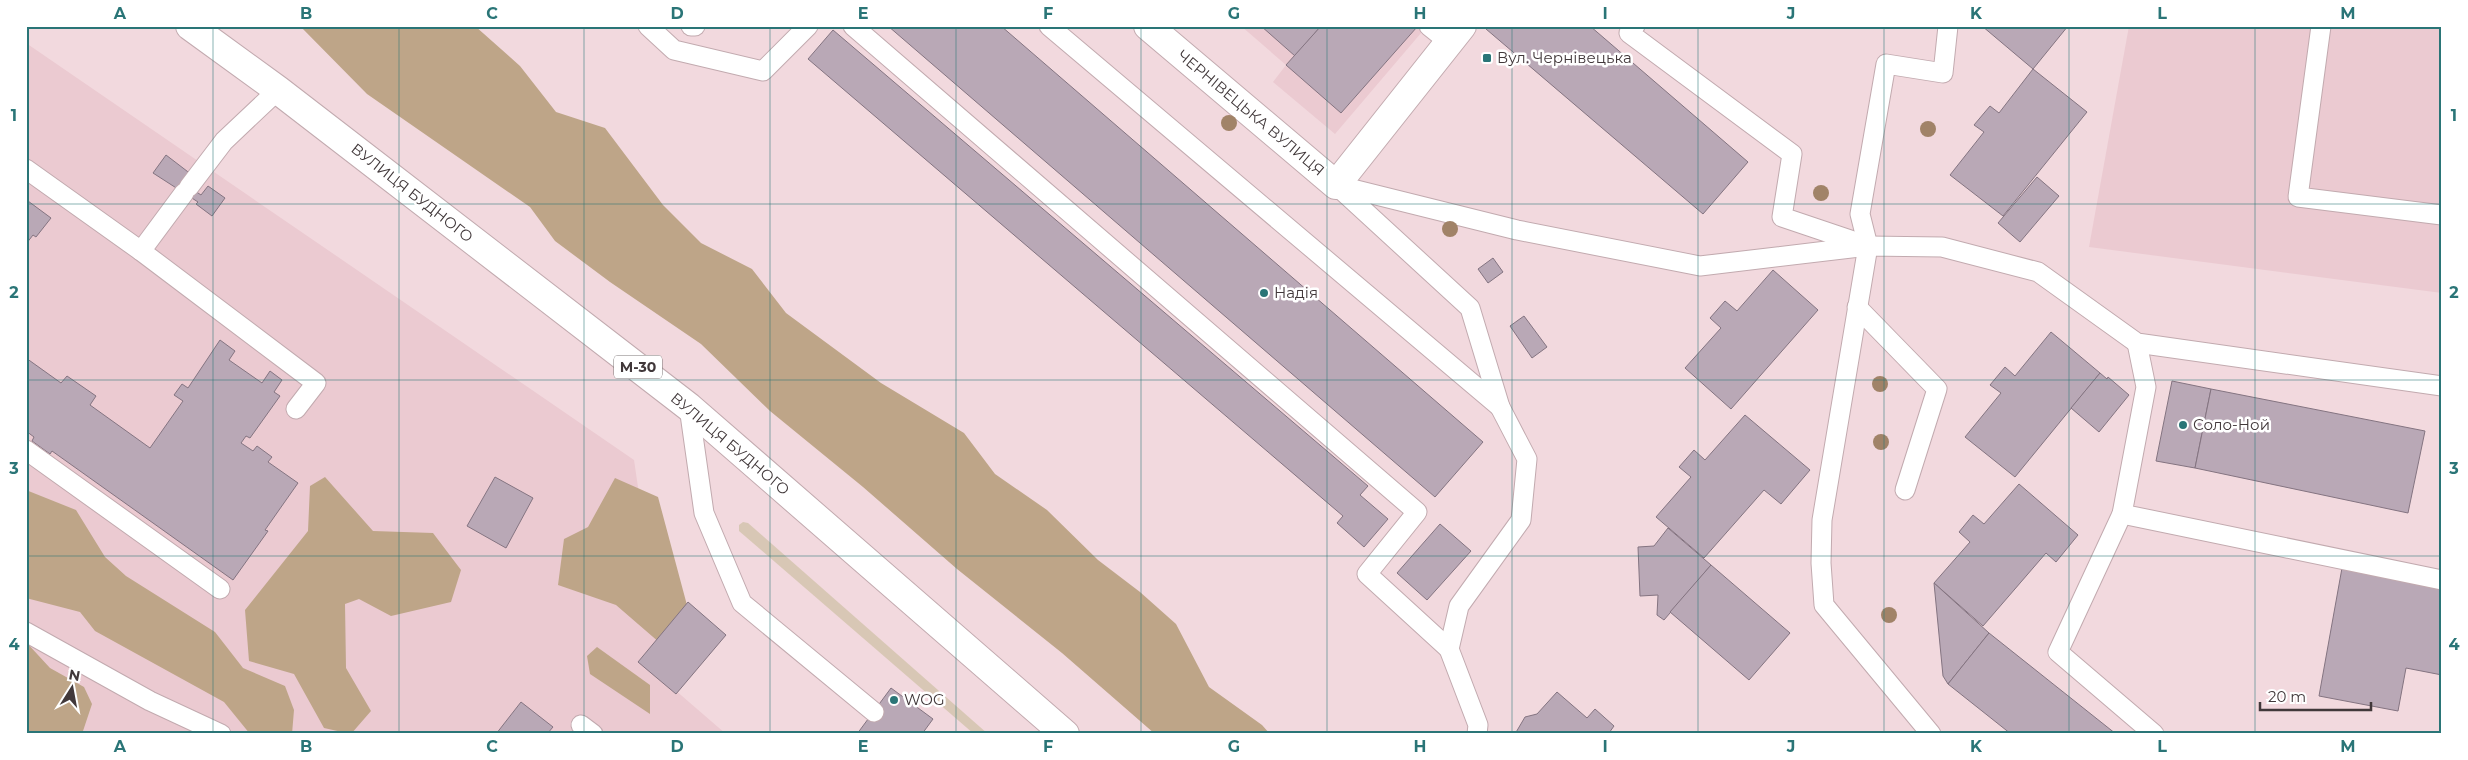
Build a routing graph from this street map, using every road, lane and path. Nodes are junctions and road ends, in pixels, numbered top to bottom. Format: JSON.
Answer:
{"nodes":[{"id":1,"x":190,"y":26,"type":"edge"},
{"id":2,"x":648,"y":26,"type":"edge"},
{"id":3,"x":808,"y":26,"type":"edge"},
{"id":4,"x":853,"y":26,"type":"edge"},
{"id":5,"x":1048,"y":26,"type":"edge"},
{"id":6,"x":1148,"y":26,"type":"edge"},
{"id":7,"x":1635,"y":26,"type":"edge"},
{"id":8,"x":1948,"y":26,"type":"edge"},
{"id":9,"x":2321,"y":26,"type":"edge"},
{"id":10,"x":1447,"y":32,"type":"edge"},
{"id":11,"x":278,"y":90,"type":"junction"},
{"id":12,"x":26,"y":169,"type":"edge"},
{"id":13,"x":1336,"y":185,"type":"junction"},
{"id":14,"x":2442,"y":215,"type":"edge"},
{"id":15,"x":1868,"y":246,"type":"junction"},
{"id":16,"x":141,"y":252,"type":"junction"},
{"id":17,"x":1857,"y":307,"type":"junction"},
{"id":18,"x":2137,"y":343,"type":"junction"},
{"id":19,"x":2442,"y":386,"type":"edge"},
{"id":20,"x":689,"y":407,"type":"junction"},
{"id":21,"x":1500,"y":407,"type":"junction"},
{"id":22,"x":296,"y":409,"type":"dead end"},
{"id":23,"x":26,"y":450,"type":"edge"},
{"id":24,"x":1905,"y":490,"type":"dead end"},
{"id":25,"x":2122,"y":514,"type":"junction"},
{"id":26,"x":2442,"y":580,"type":"edge"},
{"id":27,"x":220,"y":589,"type":"dead end"},
{"id":28,"x":26,"y":632,"type":"edge"},
{"id":29,"x":1449,"y":649,"type":"junction"},
{"id":30,"x":874,"y":712,"type":"dead end"},
{"id":31,"x":221,"y":734,"type":"edge"},
{"id":32,"x":1065,"y":734,"type":"edge"},
{"id":33,"x":1477,"y":734,"type":"edge"},
{"id":34,"x":1931,"y":734,"type":"edge"},
{"id":35,"x":2154,"y":734,"type":"edge"}],
"edges":[{"from":1,"to":11,"type":"main road","name":"ВУЛИЦЯ БУДНОГО","number":"М-30"},
{"from":2,"to":3,"type":"lane"},
{"from":4,"to":29,"type":"lane"},
{"from":5,"to":21,"type":"lane"},
{"from":6,"to":13,"type":"main road","name":"ЧЕРНІВЕЦЬКА ВУЛИЦЯ"},
{"from":7,"to":15,"type":"lane"},
{"from":8,"to":15,"type":"lane"},
{"from":9,"to":14,"type":"lane"},
{"from":10,"to":13,"type":"main road","name":"ЧЕРНІВЕЦЬКА ВУЛИЦЯ"},
{"from":11,"to":16,"type":"lane"},
{"from":11,"to":20,"type":"main road","name":"ВУЛИЦЯ БУДНОГО","number":"М-30"},
{"from":12,"to":16,"type":"lane"},
{"from":13,"to":15,"type":"lane"},
{"from":13,"to":21,"type":"lane"},
{"from":15,"to":17,"type":"lane"},
{"from":15,"to":18,"type":"lane"},
{"from":16,"to":22,"type":"lane"},
{"from":17,"to":24,"type":"lane"},
{"from":17,"to":34,"type":"lane"},
{"from":18,"to":19,"type":"lane"},
{"from":18,"to":25,"type":"lane"},
{"from":20,"to":30,"type":"lane"},
{"from":20,"to":32,"type":"main road","name":"ВУЛИЦЯ БУДНОГО","number":"М-30"},
{"from":21,"to":29,"type":"lane"},
{"from":23,"to":27,"type":"lane"},
{"from":25,"to":26,"type":"lane"},
{"from":25,"to":35,"type":"lane"},
{"from":28,"to":31,"type":"lane"},
{"from":29,"to":33,"type":"lane"}]}
